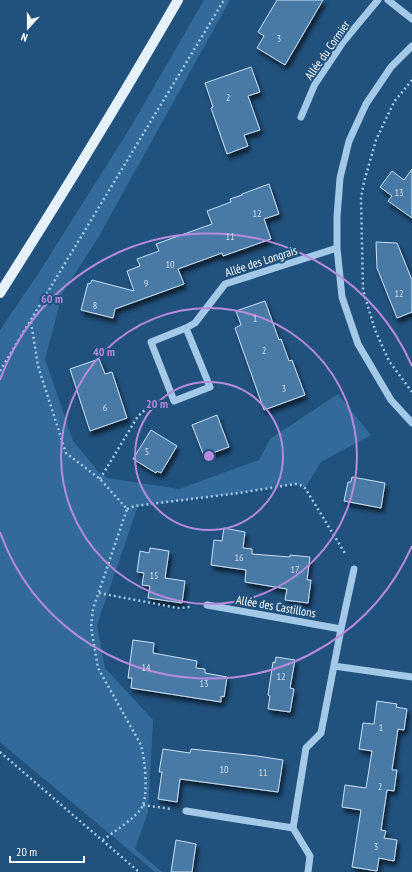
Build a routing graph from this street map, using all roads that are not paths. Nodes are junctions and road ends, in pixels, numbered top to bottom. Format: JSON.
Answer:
{"nodes":[{"id":1,"x":178,"y":0,"type":"edge"},
{"id":2,"x":378,"y":0,"type":"edge"},
{"id":3,"x":388,"y":0,"type":"edge"},
{"id":4,"x":412,"y":19,"type":"edge"},
{"id":5,"x":412,"y":46,"type":"edge"},
{"id":6,"x":301,"y":117,"type":"dead end"},
{"id":7,"x":337,"y":248,"type":"junction"},
{"id":8,"x":0,"y":293,"type":"edge"},
{"id":9,"x":186,"y":328,"type":"junction"},
{"id":10,"x":412,"y":422,"type":"edge"},
{"id":11,"x":354,"y":568,"type":"dead end"},
{"id":12,"x":207,"y":605,"type":"dead end"},
{"id":13,"x":341,"y":629,"type":"junction"},
{"id":14,"x":334,"y":666,"type":"junction"},
{"id":15,"x":412,"y":677,"type":"edge"},
{"id":16,"x":186,"y":811,"type":"road end"},
{"id":17,"x":293,"y":828,"type":"junction"},
{"id":18,"x":308,"y":872,"type":"edge"}],
"edges":[{"from":1,"to":8,"type":"main road"},
{"from":2,"to":6,"type":"street","name":"Allée du Cormier"},
{"from":3,"to":4,"type":"street"},
{"from":5,"to":7,"type":"street"},
{"from":7,"to":9,"type":"street","name":"Allée des Longrais"},
{"from":7,"to":10,"type":"street"},
{"from":9,"to":9,"type":"street","name":"Allée des Longrais"},
{"from":11,"to":13,"type":"street"},
{"from":12,"to":13,"type":"street","name":"Allée des Castillons"},
{"from":13,"to":14,"type":"street"},
{"from":14,"to":15,"type":"street"},
{"from":14,"to":17,"type":"street"},
{"from":16,"to":17,"type":"street"},
{"from":17,"to":18,"type":"street"}]}
